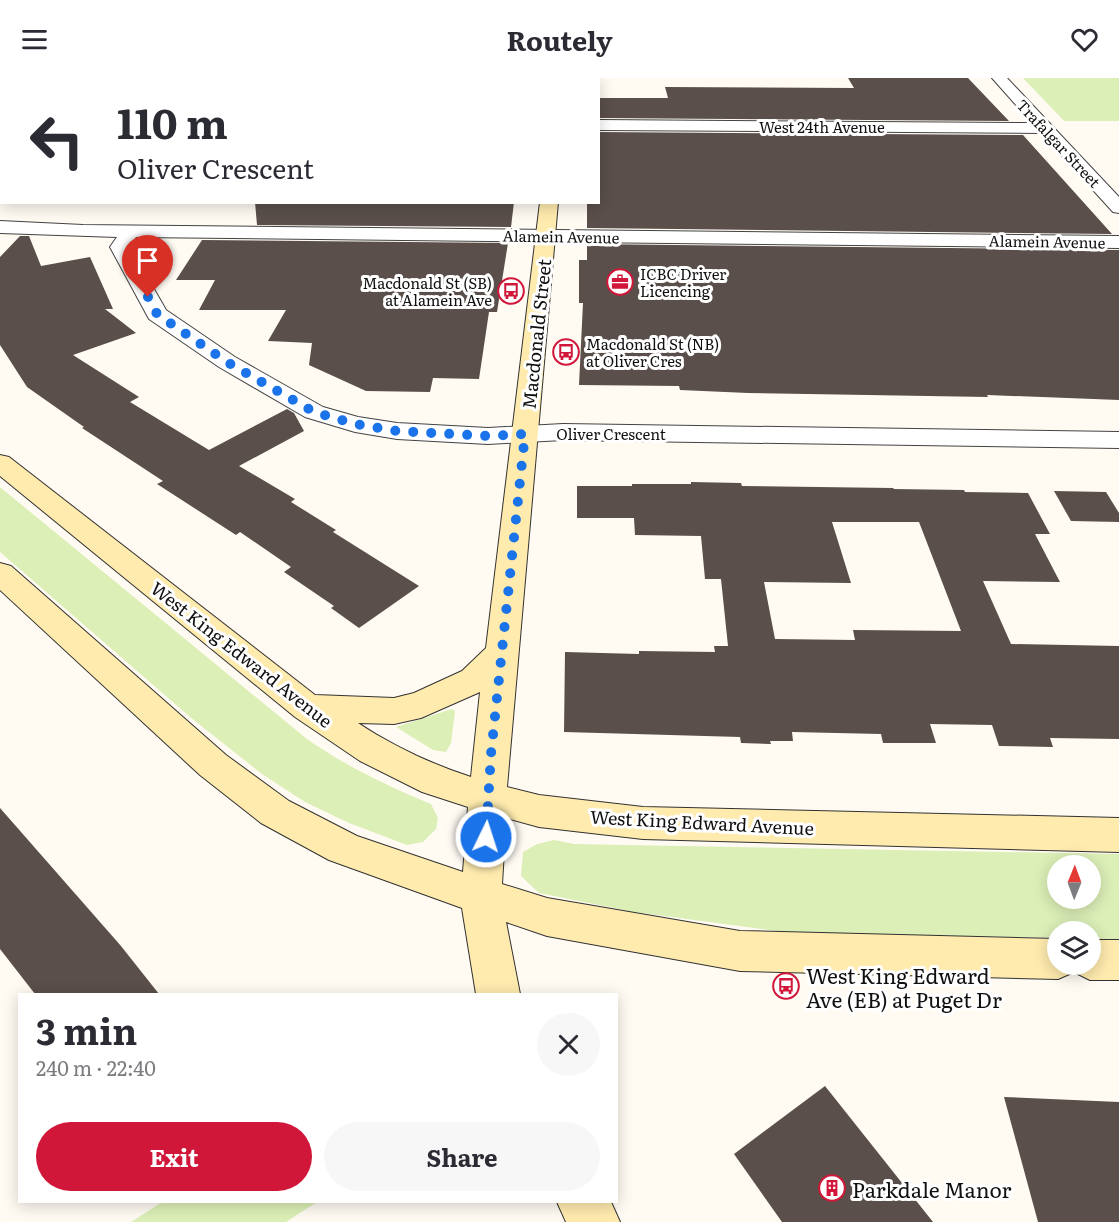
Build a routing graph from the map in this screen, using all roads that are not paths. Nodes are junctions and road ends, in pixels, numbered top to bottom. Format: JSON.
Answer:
{"nodes":[{"id":1,"x":999,"y":78,"type":"edge"},
{"id":2,"x":600,"y":124,"type":"edge"},
{"id":3,"x":1045,"y":128,"type":"junction"},
{"id":4,"x":549,"y":204,"type":"edge"},
{"id":5,"x":1119,"y":208,"type":"edge"},
{"id":6,"x":1,"y":226,"type":"edge"},
{"id":7,"x":130,"y":231,"type":"junction"},
{"id":8,"x":547,"y":236,"type":"junction"},
{"id":9,"x":1119,"y":242,"type":"edge"},
{"id":10,"x":525,"y":434,"type":"junction"},
{"id":11,"x":1119,"y":440,"type":"edge"},
{"id":12,"x":0,"y":463,"type":"edge"},
{"id":13,"x":0,"y":573,"type":"edge"},
{"id":14,"x":501,"y":652,"type":"junction"},
{"id":15,"x":307,"y":708,"type":"junction"},
{"id":16,"x":489,"y":798,"type":"junction"},
{"id":17,"x":1119,"y":835,"type":"edge"},
{"id":18,"x":482,"y":896,"type":"junction"},
{"id":19,"x":1047,"y":959,"type":"edge"},
{"id":20,"x":1101,"y":960,"type":"edge"},
{"id":21,"x":1119,"y":960,"type":"edge"},
{"id":22,"x":498,"y":993,"type":"edge"},
{"id":23,"x":584,"y":1203,"type":"edge"},
{"id":24,"x":594,"y":1222,"type":"edge"}],
"edges":[{"from":1,"to":3,"type":"street","name":"Trafalgar Street"},
{"from":2,"to":3,"type":"street","name":"West 24th Avenue"},
{"from":3,"to":5,"type":"street","name":"Trafalgar Street"},
{"from":4,"to":8,"type":"main road","name":"Macdonald Street"},
{"from":6,"to":7,"type":"street","name":"Alamein Avenue"},
{"from":7,"to":8,"type":"street","name":"Alamein Avenue"},
{"from":7,"to":10,"type":"street","name":"Oliver Crescent"},
{"from":8,"to":9,"type":"street","name":"Alamein Avenue"},
{"from":8,"to":10,"type":"main road","name":"Macdonald Street"},
{"from":10,"to":11,"type":"street","name":"Oliver Crescent"},
{"from":10,"to":14,"type":"main road","name":"Macdonald Street"},
{"from":12,"to":15,"type":"main road","name":"West King Edward Avenue"},
{"from":13,"to":18,"type":"main road"},
{"from":14,"to":15,"type":"main road"},
{"from":14,"to":16,"type":"main road","name":"Macdonald Street"},
{"from":15,"to":16,"type":"main road","name":"West King Edward Avenue"},
{"from":16,"to":17,"type":"main road","name":"West King Edward Avenue"},
{"from":16,"to":18,"type":"main road","name":"Macdonald Street"},
{"from":18,"to":19,"type":"main road"},
{"from":18,"to":22,"type":"main road","name":"Macdonald Street"},
{"from":20,"to":21,"type":"main road"},
{"from":23,"to":24,"type":"main road"}]}
